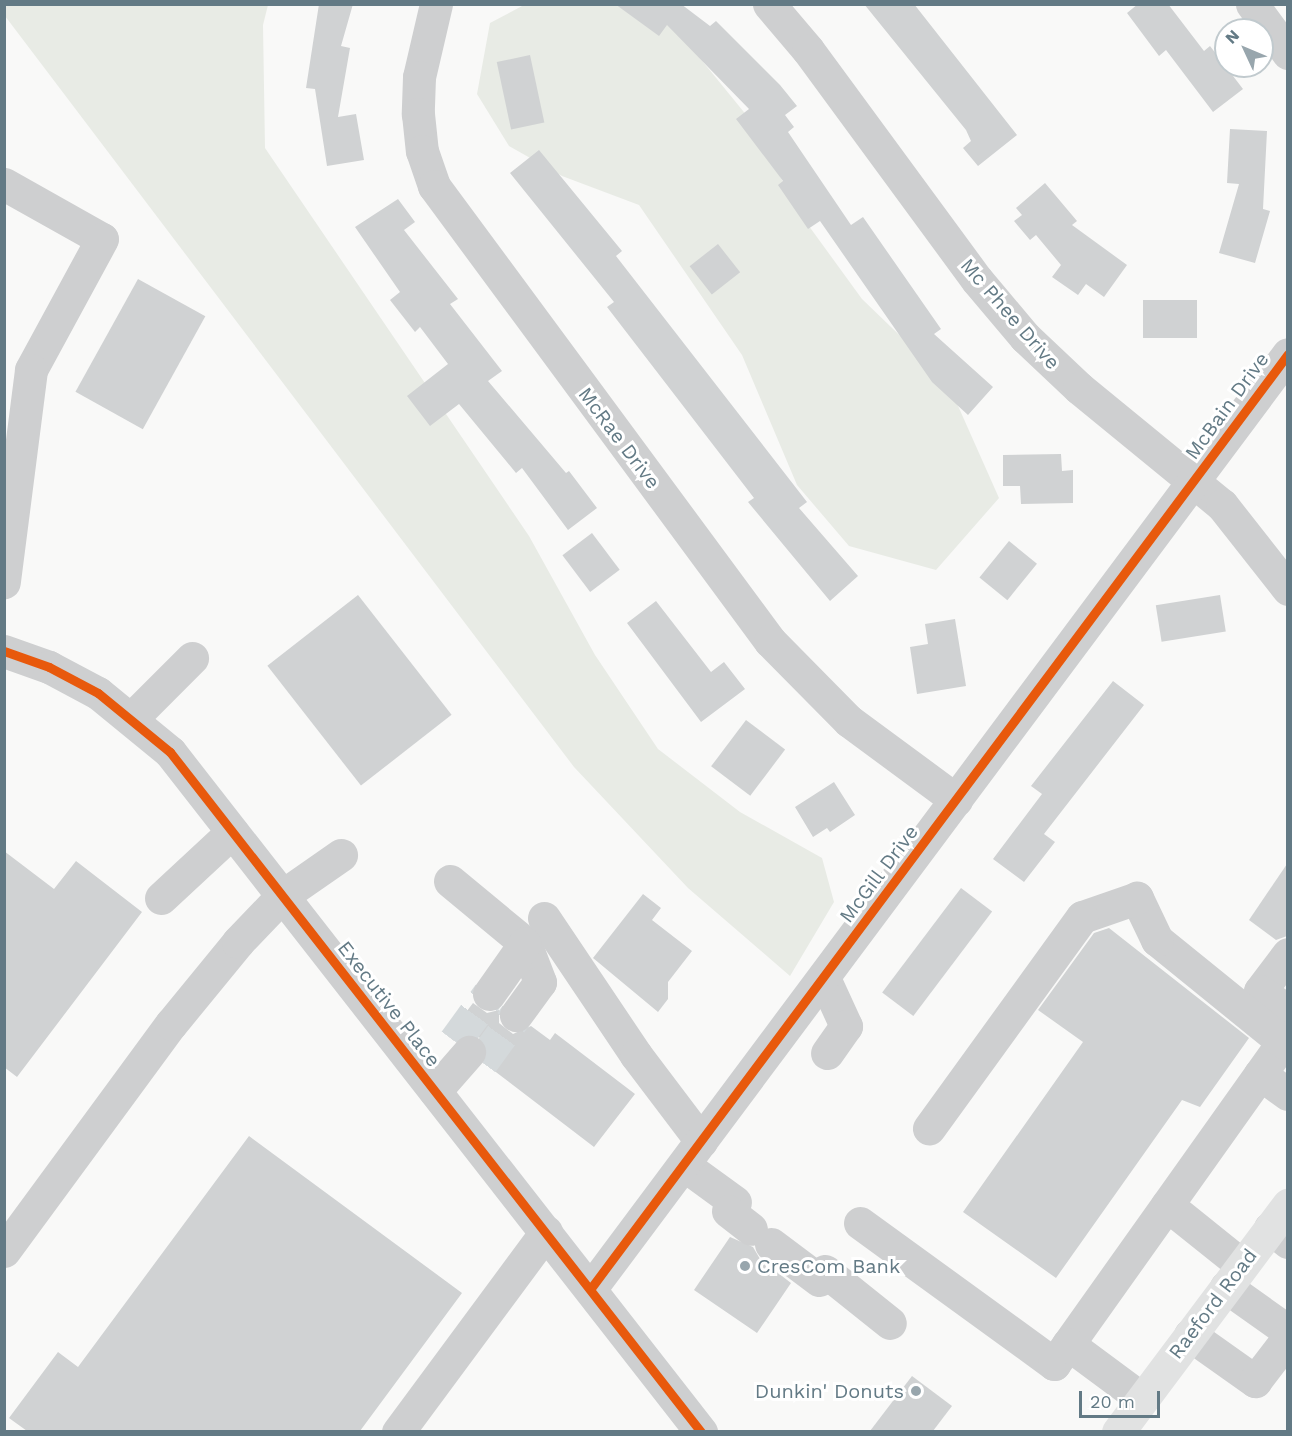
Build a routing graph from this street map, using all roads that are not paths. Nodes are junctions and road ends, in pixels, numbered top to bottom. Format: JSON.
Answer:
{"nodes":[{"id":1,"x":436,"y":4,"type":"edge"},
{"id":2,"x":769,"y":4,"type":"edge"},
{"id":3,"x":1252,"y":4,"type":"edge"},
{"id":4,"x":1287,"y":53,"type":"edge"},
{"id":5,"x":4,"y":184,"type":"edge"},
{"id":6,"x":1287,"y":354,"type":"edge"},
{"id":7,"x":1195,"y":480,"type":"junction"},
{"id":8,"x":1281,"y":568,"type":"edge"},
{"id":9,"x":4,"y":582,"type":"edge"},
{"id":10,"x":4,"y":651,"type":"edge"},
{"id":11,"x":192,"y":658,"type":"dead end"},
{"id":12,"x":132,"y":718,"type":"junction"},
{"id":13,"x":956,"y":800,"type":"junction"},
{"id":14,"x":232,"y":832,"type":"junction"},
{"id":15,"x":341,"y":855,"type":"dead end"},
{"id":16,"x":450,"y":881,"type":"dead end"},
{"id":17,"x":282,"y":896,"type":"junction"},
{"id":18,"x":161,"y":898,"type":"dead end"},
{"id":19,"x":534,"y":940,"type":"junction"},
{"id":20,"x":1287,"y":954,"type":"edge"},
{"id":21,"x":824,"y":978,"type":"junction"},
{"id":22,"x":503,"y":1005,"type":"tunnel mouth"},
{"id":23,"x":1286,"y":1030,"type":"edge"},
{"id":24,"x":827,"y":1053,"type":"dead end"},
{"id":25,"x":467,"y":1054,"type":"tunnel mouth"},
{"id":26,"x":1260,"y":1074,"type":"junction"},
{"id":27,"x":435,"y":1091,"type":"junction"},
{"id":28,"x":1287,"y":1094,"type":"edge"},
{"id":29,"x":929,"y":1128,"type":"dead end"},
{"id":30,"x":692,"y":1153,"type":"junction"},
{"id":31,"x":1167,"y":1205,"type":"junction"},
{"id":32,"x":860,"y":1223,"type":"dead end"},
{"id":33,"x":1281,"y":1225,"type":"edge"},
{"id":34,"x":546,"y":1232,"type":"junction"},
{"id":35,"x":4,"y":1251,"type":"edge"},
{"id":36,"x":1234,"y":1276,"type":"junction"},
{"id":37,"x":591,"y":1288,"type":"junction"},
{"id":38,"x":890,"y":1323,"type":"dead end"},
{"id":39,"x":1287,"y":1331,"type":"edge"},
{"id":40,"x":1190,"y":1335,"type":"junction"},
{"id":41,"x":1287,"y":1338,"type":"edge"},
{"id":42,"x":1068,"y":1344,"type":"junction"},
{"id":43,"x":1142,"y":1399,"type":"junction"},
{"id":44,"x":398,"y":1431,"type":"edge"},
{"id":45,"x":701,"y":1431,"type":"edge"},
{"id":46,"x":1119,"y":1431,"type":"edge"}],
"edges":[{"from":1,"to":13,"type":"street","name":"McRae Drive"},
{"from":2,"to":7,"type":"street","name":"Mc Phee Drive"},
{"from":3,"to":4,"type":"street"},
{"from":5,"to":9,"type":"street"},
{"from":6,"to":7,"type":"street","name":"McBain Drive"},
{"from":7,"to":8,"type":"street","name":"Mc Phee Drive"},
{"from":7,"to":13,"type":"street","name":"McGill Drive"},
{"from":10,"to":12,"type":"street","name":"Executive Place"},
{"from":11,"to":12,"type":"street"},
{"from":12,"to":14,"type":"street","name":"Executive Place"},
{"from":13,"to":21,"type":"street","name":"McGill Drive"},
{"from":14,"to":17,"type":"street","name":"Executive Place"},
{"from":14,"to":18,"type":"street"},
{"from":15,"to":17,"type":"street"},
{"from":16,"to":19,"type":"street"},
{"from":17,"to":27,"type":"street","name":"Executive Place"},
{"from":17,"to":35,"type":"street"},
{"from":19,"to":22,"type":"street"},
{"from":19,"to":30,"type":"street"},
{"from":20,"to":23,"type":"street"},
{"from":21,"to":24,"type":"street"},
{"from":21,"to":30,"type":"street","name":"McGill Drive"},
{"from":23,"to":26,"type":"street"},
{"from":23,"to":29,"type":"street"},
{"from":25,"to":27,"type":"street"},
{"from":26,"to":28,"type":"street"},
{"from":26,"to":31,"type":"street"},
{"from":27,"to":34,"type":"street","name":"Executive Place"},
{"from":30,"to":37,"type":"street","name":"McGill Drive"},
{"from":30,"to":38,"type":"street"},
{"from":31,"to":36,"type":"street"},
{"from":31,"to":42,"type":"street"},
{"from":32,"to":42,"type":"street"},
{"from":33,"to":36,"type":"main road","name":"Raeford Road"},
{"from":34,"to":37,"type":"street","name":"Executive Place"},
{"from":34,"to":44,"type":"street"},
{"from":36,"to":39,"type":"street"},
{"from":36,"to":40,"type":"main road","name":"Raeford Road"},
{"from":37,"to":45,"type":"street","name":"Executive Place"},
{"from":40,"to":41,"type":"street"},
{"from":40,"to":43,"type":"main road","name":"Raeford Road"},
{"from":42,"to":43,"type":"street"},
{"from":43,"to":46,"type":"main road","name":"Raeford Road"}]}
